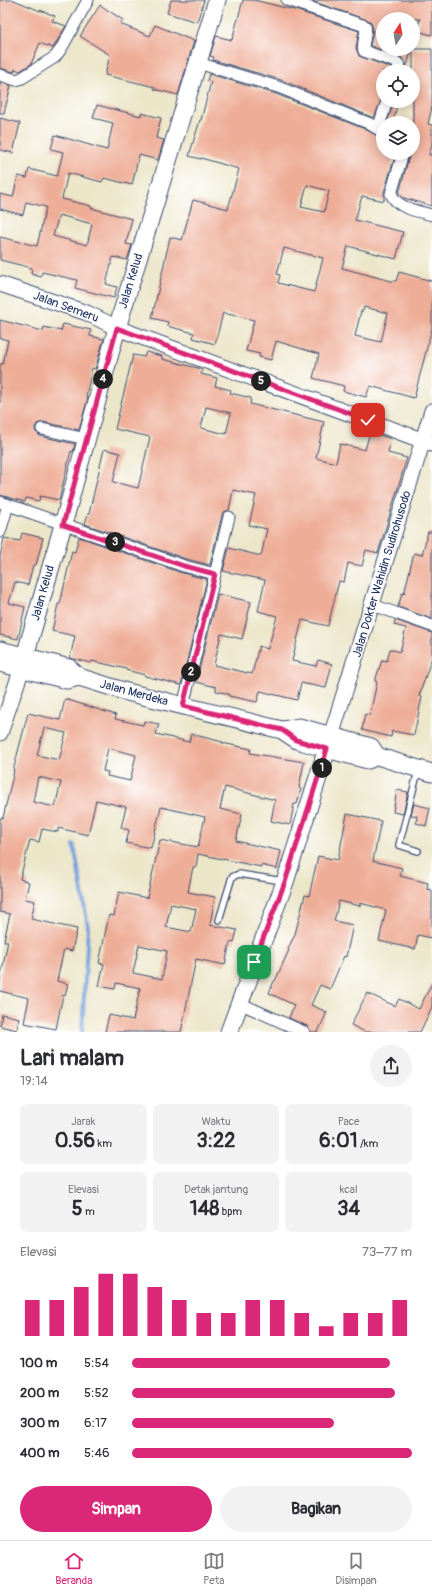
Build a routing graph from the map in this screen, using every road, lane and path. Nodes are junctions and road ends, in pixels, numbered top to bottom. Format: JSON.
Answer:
{"nodes":[{"id":1,"x":88,"y":0,"type":"edge"},
{"id":2,"x":217,"y":0,"type":"edge"},
{"id":3,"x":287,"y":0,"type":"edge"},
{"id":4,"x":198,"y":63,"type":"junction"},
{"id":5,"x":398,"y":64,"type":"edge"},
{"id":6,"x":0,"y":75,"type":"edge"},
{"id":7,"x":376,"y":128,"type":"edge"},
{"id":8,"x":400,"y":160,"type":"edge"},
{"id":9,"x":432,"y":215,"type":"edge"},
{"id":10,"x":0,"y":284,"type":"edge"},
{"id":11,"x":117,"y":328,"type":"junction"},
{"id":12,"x":432,"y":411,"type":"edge"},
{"id":13,"x":42,"y":429,"type":"dead end"},
{"id":14,"x":86,"y":439,"type":"junction"},
{"id":15,"x":428,"y":442,"type":"edge"},
{"id":16,"x":4,"y":504,"type":"edge"},
{"id":17,"x":229,"y":517,"type":"dead end"},
{"id":18,"x":63,"y":525,"type":"junction"},
{"id":19,"x":0,"y":532,"type":"edge"},
{"id":20,"x":215,"y":574,"type":"junction"},
{"id":21,"x":373,"y":605,"type":"junction"},
{"id":22,"x":432,"y":626,"type":"edge"},
{"id":23,"x":0,"y":650,"type":"edge"},
{"id":24,"x":23,"y":662,"type":"junction"},
{"id":25,"x":0,"y":663,"type":"edge"},
{"id":26,"x":183,"y":706,"type":"junction"},
{"id":27,"x":0,"y":733,"type":"edge"},
{"id":28,"x":329,"y":743,"type":"junction"},
{"id":29,"x":425,"y":771,"type":"edge"},
{"id":30,"x":418,"y":851,"type":"dead end"},
{"id":31,"x":285,"y":882,"type":"junction"},
{"id":32,"x":219,"y":920,"type":"dead end"},
{"id":33,"x":239,"y":1003,"type":"junction"},
{"id":34,"x":229,"y":1032,"type":"edge"},
{"id":35,"x":304,"y":1032,"type":"edge"}],
"edges":[{"from":1,"to":6,"type":"street"},
{"from":2,"to":4,"type":"main road","name":"Jalan Kelud"},
{"from":3,"to":5,"type":"street"},
{"from":4,"to":7,"type":"street"},
{"from":4,"to":11,"type":"main road","name":"Jalan Kelud"},
{"from":8,"to":9,"type":"street"},
{"from":10,"to":11,"type":"main road","name":"Jalan Semeru"},
{"from":11,"to":14,"type":"main road","name":"Jalan Kelud"},
{"from":11,"to":15,"type":"main road","name":"Jalan Semeru"},
{"from":12,"to":15,"type":"main road","name":"Jalan Dokter Wahidin Sudirohusodo"},
{"from":13,"to":14,"type":"street"},
{"from":14,"to":18,"type":"main road","name":"Jalan Kelud"},
{"from":15,"to":21,"type":"main road","name":"Jalan Dokter Wahidin Sudirohusodo"},
{"from":16,"to":18,"type":"street"},
{"from":16,"to":19,"type":"street"},
{"from":17,"to":20,"type":"street"},
{"from":18,"to":20,"type":"street"},
{"from":18,"to":24,"type":"main road","name":"Jalan Kelud"},
{"from":20,"to":26,"type":"street"},
{"from":21,"to":22,"type":"street"},
{"from":21,"to":28,"type":"main road","name":"Jalan Dokter Wahidin Sudirohusodo"},
{"from":23,"to":24,"type":"main road","name":"Jalan Merdeka"},
{"from":24,"to":25,"type":"main road","name":"Jalan Merdeka"},
{"from":24,"to":26,"type":"main road","name":"Jalan Merdeka"},
{"from":24,"to":27,"type":"main road"},
{"from":26,"to":28,"type":"main road","name":"Jalan Merdeka"},
{"from":28,"to":29,"type":"main road","name":"Jalan Merdeka"},
{"from":28,"to":31,"type":"main road"},
{"from":29,"to":30,"type":"lane"},
{"from":31,"to":32,"type":"lane"},
{"from":31,"to":33,"type":"main road"},
{"from":33,"to":34,"type":"main road"},
{"from":33,"to":35,"type":"street"}]}
